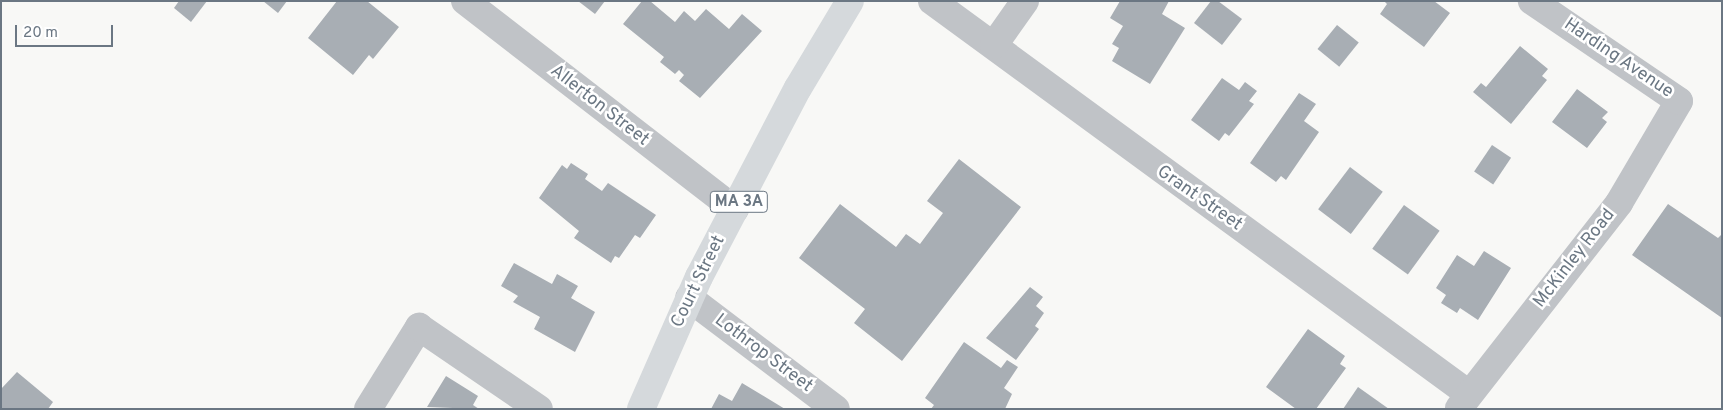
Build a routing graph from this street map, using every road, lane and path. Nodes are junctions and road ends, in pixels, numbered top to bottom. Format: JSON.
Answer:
{"nodes":[{"id":1,"x":465,"y":1,"type":"edge"},
{"id":2,"x":850,"y":1,"type":"edge"},
{"id":3,"x":932,"y":1,"type":"edge"},
{"id":4,"x":1025,"y":1,"type":"edge"},
{"id":5,"x":1532,"y":1,"type":"edge"},
{"id":6,"x":994,"y":46,"type":"junction"},
{"id":7,"x":1679,"y":101,"type":"joint"},
{"id":8,"x":735,"y":210,"type":"junction"},
{"id":9,"x":689,"y":298,"type":"junction"},
{"id":10,"x":1464,"y":401,"type":"edge"},
{"id":11,"x":368,"y":409,"type":"edge"},
{"id":12,"x":539,"y":409,"type":"edge"},
{"id":13,"x":640,"y":409,"type":"edge"},
{"id":14,"x":836,"y":409,"type":"edge"}],
"edges":[{"from":1,"to":8,"type":"street","name":"Allerton Street"},
{"from":2,"to":8,"type":"main road","name":"Court Street","number":"MA 3A"},
{"from":3,"to":6,"type":"street","name":"Grant Street"},
{"from":4,"to":6,"type":"street"},
{"from":5,"to":7,"type":"street","name":"Harding Avenue"},
{"from":6,"to":10,"type":"street","name":"Grant Street"},
{"from":7,"to":10,"type":"street","name":"McKinley Road"},
{"from":8,"to":9,"type":"main road","name":"Court Street","number":"MA 3A"},
{"from":9,"to":13,"type":"main road","name":"Court Street","number":"MA 3A"},
{"from":9,"to":14,"type":"street","name":"Lothrop Street"},
{"from":11,"to":12,"type":"street"}]}
